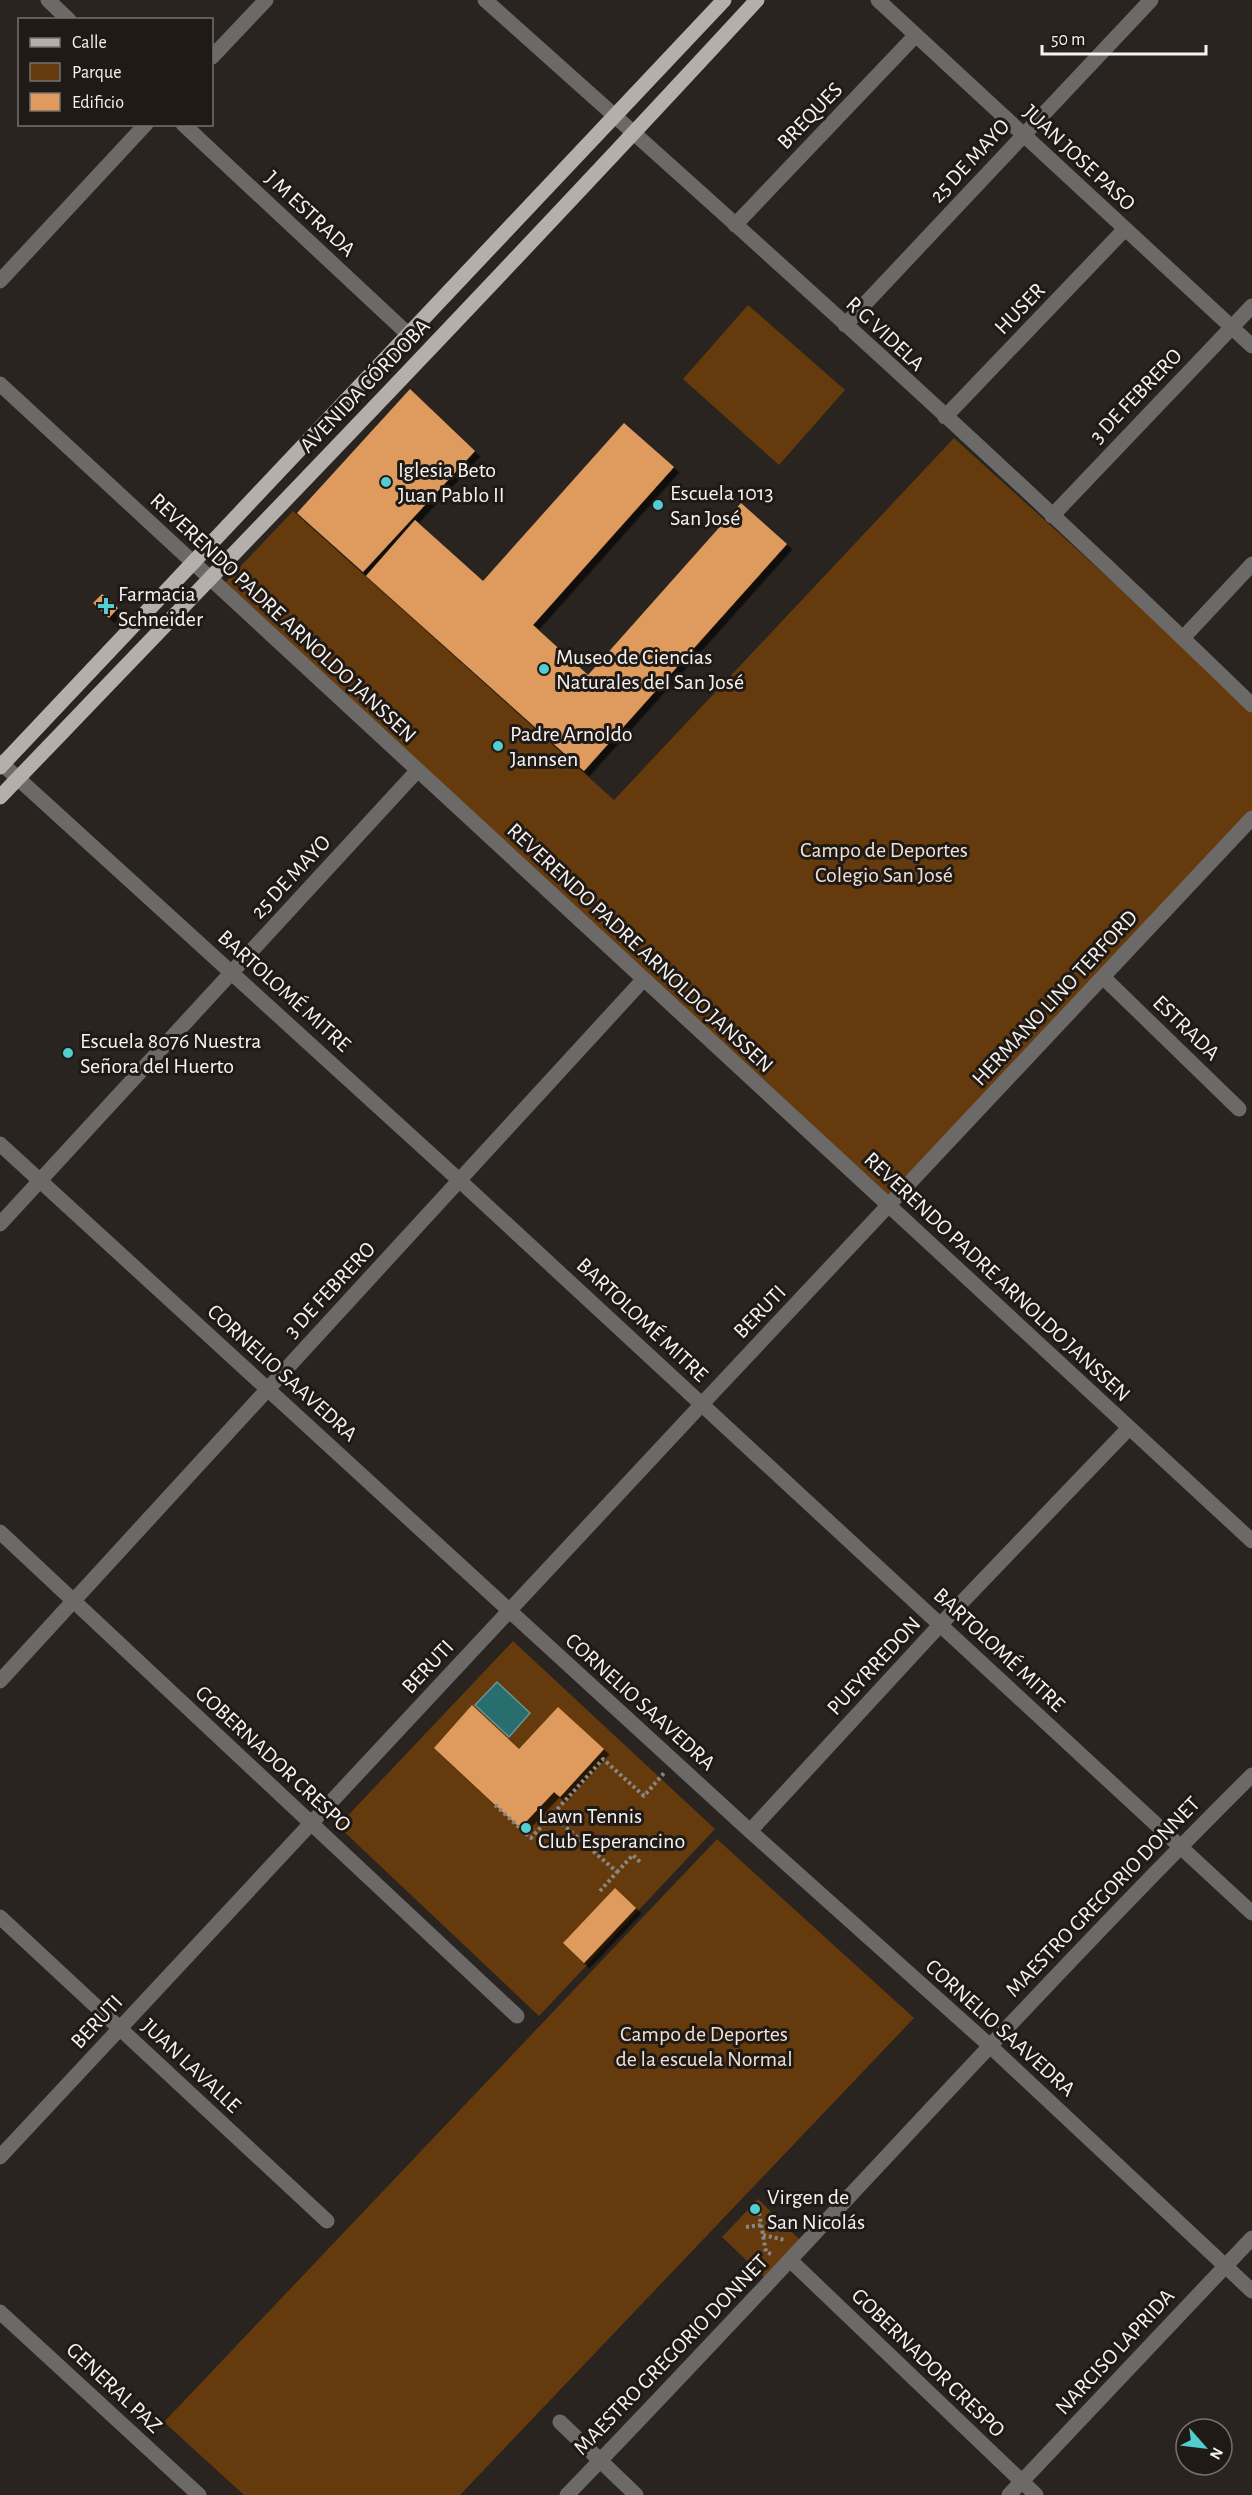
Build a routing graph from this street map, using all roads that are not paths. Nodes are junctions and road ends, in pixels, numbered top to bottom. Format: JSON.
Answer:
{"nodes":[{"id":1,"x":48,"y":0,"type":"edge"},
{"id":2,"x":266,"y":0,"type":"edge"},
{"id":3,"x":485,"y":0,"type":"edge"},
{"id":4,"x":724,"y":0,"type":"edge"},
{"id":5,"x":757,"y":0,"type":"edge"},
{"id":6,"x":878,"y":0,"type":"edge"},
{"id":7,"x":1151,"y":0,"type":"edge"},
{"id":8,"x":67,"y":18,"type":"edge"},
{"id":9,"x":915,"y":36,"type":"junction"},
{"id":10,"x":213,"y":56,"type":"edge"},
{"id":11,"x":616,"y":117,"type":"junction"},
{"id":12,"x":144,"y":126,"type":"edge"},
{"id":13,"x":185,"y":126,"type":"edge"},
{"id":14,"x":635,"y":133,"type":"junction"},
{"id":15,"x":1023,"y":135,"type":"junction"},
{"id":16,"x":735,"y":225,"type":"junction"},
{"id":17,"x":1125,"y":229,"type":"junction"},
{"id":18,"x":0,"y":281,"type":"edge"},
{"id":19,"x":1252,"y":306,"type":"edge"},
{"id":20,"x":844,"y":325,"type":"junction"},
{"id":21,"x":1231,"y":327,"type":"junction"},
{"id":22,"x":409,"y":335,"type":"junction"},
{"id":23,"x":1252,"y":346,"type":"edge"},
{"id":24,"x":0,"y":384,"type":"edge"},
{"id":25,"x":945,"y":417,"type":"junction"},
{"id":26,"x":1052,"y":516,"type":"junction"},
{"id":27,"x":192,"y":562,"type":"junction"},
{"id":28,"x":1252,"y":564,"type":"edge"},
{"id":29,"x":209,"y":578,"type":"junction"},
{"id":30,"x":1183,"y":638,"type":"junction"},
{"id":31,"x":1252,"y":705,"type":"edge"},
{"id":32,"x":1,"y":764,"type":"edge"},
{"id":33,"x":417,"y":771,"type":"junction"},
{"id":34,"x":18,"y":778,"type":"junction"},
{"id":35,"x":0,"y":797,"type":"edge"},
{"id":36,"x":1252,"y":818,"type":"edge"},
{"id":37,"x":232,"y":972,"type":"junction"},
{"id":38,"x":1103,"y":977,"type":"junction"},
{"id":39,"x":644,"y":980,"type":"junction"},
{"id":40,"x":1239,"y":1109,"type":"dead end"},
{"id":41,"x":0,"y":1144,"type":"edge"},
{"id":42,"x":40,"y":1180,"type":"junction"},
{"id":43,"x":459,"y":1180,"type":"junction"},
{"id":44,"x":889,"y":1207,"type":"junction"},
{"id":45,"x":0,"y":1224,"type":"edge"},
{"id":46,"x":268,"y":1389,"type":"junction"},
{"id":47,"x":702,"y":1404,"type":"junction"},
{"id":48,"x":1129,"y":1428,"type":"junction"},
{"id":49,"x":0,"y":1532,"type":"edge"},
{"id":50,"x":1252,"y":1541,"type":"edge"},
{"id":51,"x":74,"y":1601,"type":"junction"},
{"id":52,"x":509,"y":1610,"type":"junction"},
{"id":53,"x":940,"y":1625,"type":"junction"},
{"id":54,"x":0,"y":1681,"type":"edge"},
{"id":55,"x":1252,"y":1775,"type":"edge"},
{"id":56,"x":311,"y":1823,"type":"junction"},
{"id":57,"x":750,"y":1831,"type":"junction"},
{"id":58,"x":1180,"y":1846,"type":"junction"},
{"id":59,"x":1252,"y":1913,"type":"edge"},
{"id":60,"x":0,"y":1917,"type":"edge"},
{"id":61,"x":517,"y":2016,"type":"dead end"},
{"id":62,"x":120,"y":2028,"type":"junction"},
{"id":63,"x":989,"y":2045,"type":"junction"},
{"id":64,"x":0,"y":2157,"type":"edge"},
{"id":65,"x":327,"y":2221,"type":"dead end"},
{"id":66,"x":1252,"y":2238,"type":"edge"},
{"id":67,"x":791,"y":2261,"type":"junction"},
{"id":68,"x":1225,"y":2266,"type":"junction"},
{"id":69,"x":1252,"y":2291,"type":"edge"},
{"id":70,"x":0,"y":2312,"type":"edge"},
{"id":71,"x":560,"y":2422,"type":"dead end"},
{"id":72,"x":599,"y":2462,"type":"junction"},
{"id":73,"x":1022,"y":2481,"type":"junction"},
{"id":74,"x":200,"y":2495,"type":"edge"},
{"id":75,"x":567,"y":2495,"type":"edge"},
{"id":76,"x":636,"y":2495,"type":"edge"},
{"id":77,"x":1009,"y":2495,"type":"edge"},
{"id":78,"x":1036,"y":2495,"type":"edge"}],
"edges":[{"from":1,"to":8,"type":"street"},
{"from":2,"to":10,"type":"street"},
{"from":3,"to":11,"type":"street","name":"R G VIDELA"},
{"from":4,"to":11,"type":"main road","name":"AVENIDA CÓRDOBA"},
{"from":5,"to":14,"type":"main road","name":"AVENIDA CÓRDOBA"},
{"from":6,"to":9,"type":"street","name":"JUAN JOSE PASO"},
{"from":7,"to":15,"type":"street","name":"25 DE MAYO"},
{"from":9,"to":15,"type":"street","name":"JUAN JOSE PASO"},
{"from":9,"to":16,"type":"street","name":"BREQUES"},
{"from":11,"to":14,"type":"street","name":"R G VIDELA"},
{"from":11,"to":22,"type":"main road","name":"AVENIDA CÓRDOBA"},
{"from":12,"to":18,"type":"street"},
{"from":13,"to":22,"type":"street","name":"J M ESTRADA"},
{"from":14,"to":16,"type":"street","name":"R G VIDELA"},
{"from":14,"to":29,"type":"main road","name":"AVENIDA CÓRDOBA"},
{"from":15,"to":17,"type":"street","name":"JUAN JOSE PASO"},
{"from":15,"to":20,"type":"street","name":"25 DE MAYO"},
{"from":16,"to":20,"type":"street","name":"R G VIDELA"},
{"from":17,"to":21,"type":"street","name":"JUAN JOSE PASO"},
{"from":17,"to":25,"type":"street","name":"HUSER"},
{"from":19,"to":21,"type":"street","name":"3 DE FEBRERO"},
{"from":20,"to":25,"type":"street","name":"R G VIDELA"},
{"from":21,"to":23,"type":"street","name":"JUAN JOSE PASO"},
{"from":21,"to":26,"type":"street","name":"3 DE FEBRERO"},
{"from":22,"to":27,"type":"main road","name":"AVENIDA CÓRDOBA"},
{"from":24,"to":27,"type":"street","name":"REVERENDO PADRE ARNOLDO JANSSEN"},
{"from":25,"to":26,"type":"street","name":"R G VIDELA"},
{"from":26,"to":30,"type":"street","name":"R G VIDELA"},
{"from":27,"to":29,"type":"street","name":"REVERENDO PADRE ARNOLDO JANSSEN"},
{"from":27,"to":32,"type":"main road","name":"AVENIDA CÓRDOBA"},
{"from":28,"to":30,"type":"street"},
{"from":29,"to":33,"type":"street","name":"REVERENDO PADRE ARNOLDO JANSSEN"},
{"from":29,"to":34,"type":"main road","name":"AVENIDA CÓRDOBA"},
{"from":30,"to":31,"type":"street","name":"R G VIDELA"},
{"from":32,"to":34,"type":"street","name":"BARTOLOMÉ MITRE"},
{"from":33,"to":37,"type":"street","name":"25 DE MAYO"},
{"from":33,"to":39,"type":"street","name":"REVERENDO PADRE ARNOLDO JANSSEN"},
{"from":34,"to":35,"type":"main road","name":"AVENIDA CÓRDOBA"},
{"from":34,"to":37,"type":"street","name":"BARTOLOMÉ MITRE"},
{"from":36,"to":38,"type":"street","name":"HERMANO LINO TERFORD"},
{"from":37,"to":42,"type":"street","name":"25 DE MAYO"},
{"from":37,"to":43,"type":"street","name":"BARTOLOMÉ MITRE"},
{"from":38,"to":40,"type":"street","name":"ESTRADA"},
{"from":38,"to":44,"type":"street","name":"HERMANO LINO TERFORD"},
{"from":39,"to":43,"type":"street","name":"3 DE FEBRERO"},
{"from":39,"to":44,"type":"street","name":"REVERENDO PADRE ARNOLDO JANSSEN"},
{"from":41,"to":42,"type":"street","name":"CORNELIO SAAVEDRA"},
{"from":42,"to":45,"type":"street","name":"25 DE MAYO"},
{"from":42,"to":46,"type":"street","name":"CORNELIO SAAVEDRA"},
{"from":43,"to":46,"type":"street","name":"3 DE FEBRERO"},
{"from":43,"to":47,"type":"street","name":"BARTOLOMÉ MITRE"},
{"from":44,"to":47,"type":"street","name":"BERUTI"},
{"from":44,"to":48,"type":"street","name":"REVERENDO PADRE ARNOLDO JANSSEN"},
{"from":46,"to":51,"type":"street","name":"3 DE FEBRERO"},
{"from":46,"to":52,"type":"street","name":"CORNELIO SAAVEDRA"},
{"from":47,"to":52,"type":"street","name":"BERUTI"},
{"from":47,"to":53,"type":"street","name":"BARTOLOMÉ MITRE"},
{"from":48,"to":50,"type":"street","name":"REVERENDO PADRE ARNOLDO JANSSEN"},
{"from":48,"to":53,"type":"street","name":"PUEYRREDON"},
{"from":49,"to":51,"type":"street","name":"GOBERNADOR CRESPO"},
{"from":51,"to":54,"type":"street","name":"3 DE FEBRERO"},
{"from":51,"to":56,"type":"street","name":"GOBERNADOR CRESPO"},
{"from":52,"to":56,"type":"street","name":"BERUTI"},
{"from":52,"to":57,"type":"street","name":"CORNELIO SAAVEDRA"},
{"from":53,"to":57,"type":"street","name":"PUEYRREDON"},
{"from":53,"to":58,"type":"street","name":"BARTOLOMÉ MITRE"},
{"from":55,"to":58,"type":"street","name":"MAESTRO GREGORIO DONNET"},
{"from":56,"to":61,"type":"street","name":"GOBERNADOR CRESPO"},
{"from":56,"to":62,"type":"street","name":"BERUTI"},
{"from":57,"to":63,"type":"street","name":"CORNELIO SAAVEDRA"},
{"from":58,"to":59,"type":"street","name":"BARTOLOMÉ MITRE"},
{"from":58,"to":63,"type":"street","name":"MAESTRO GREGORIO DONNET"},
{"from":60,"to":62,"type":"street","name":"JUAN LAVALLE"},
{"from":62,"to":64,"type":"street","name":"BERUTI"},
{"from":62,"to":65,"type":"street","name":"JUAN LAVALLE"},
{"from":63,"to":67,"type":"street","name":"MAESTRO GREGORIO DONNET"},
{"from":63,"to":68,"type":"street","name":"CORNELIO SAAVEDRA"},
{"from":66,"to":68,"type":"street","name":"NARCISO LAPRIDA"},
{"from":67,"to":72,"type":"street","name":"MAESTRO GREGORIO DONNET"},
{"from":67,"to":73,"type":"street","name":"GOBERNADOR CRESPO"},
{"from":68,"to":69,"type":"street","name":"CORNELIO SAAVEDRA"},
{"from":68,"to":73,"type":"street","name":"NARCISO LAPRIDA"},
{"from":70,"to":74,"type":"street","name":"GENERAL PAZ"},
{"from":71,"to":72,"type":"street"},
{"from":72,"to":75,"type":"street","name":"MAESTRO GREGORIO DONNET"},
{"from":72,"to":76,"type":"street"},
{"from":73,"to":77,"type":"street","name":"NARCISO LAPRIDA"},
{"from":73,"to":78,"type":"street","name":"GOBERNADOR CRESPO"}]}
